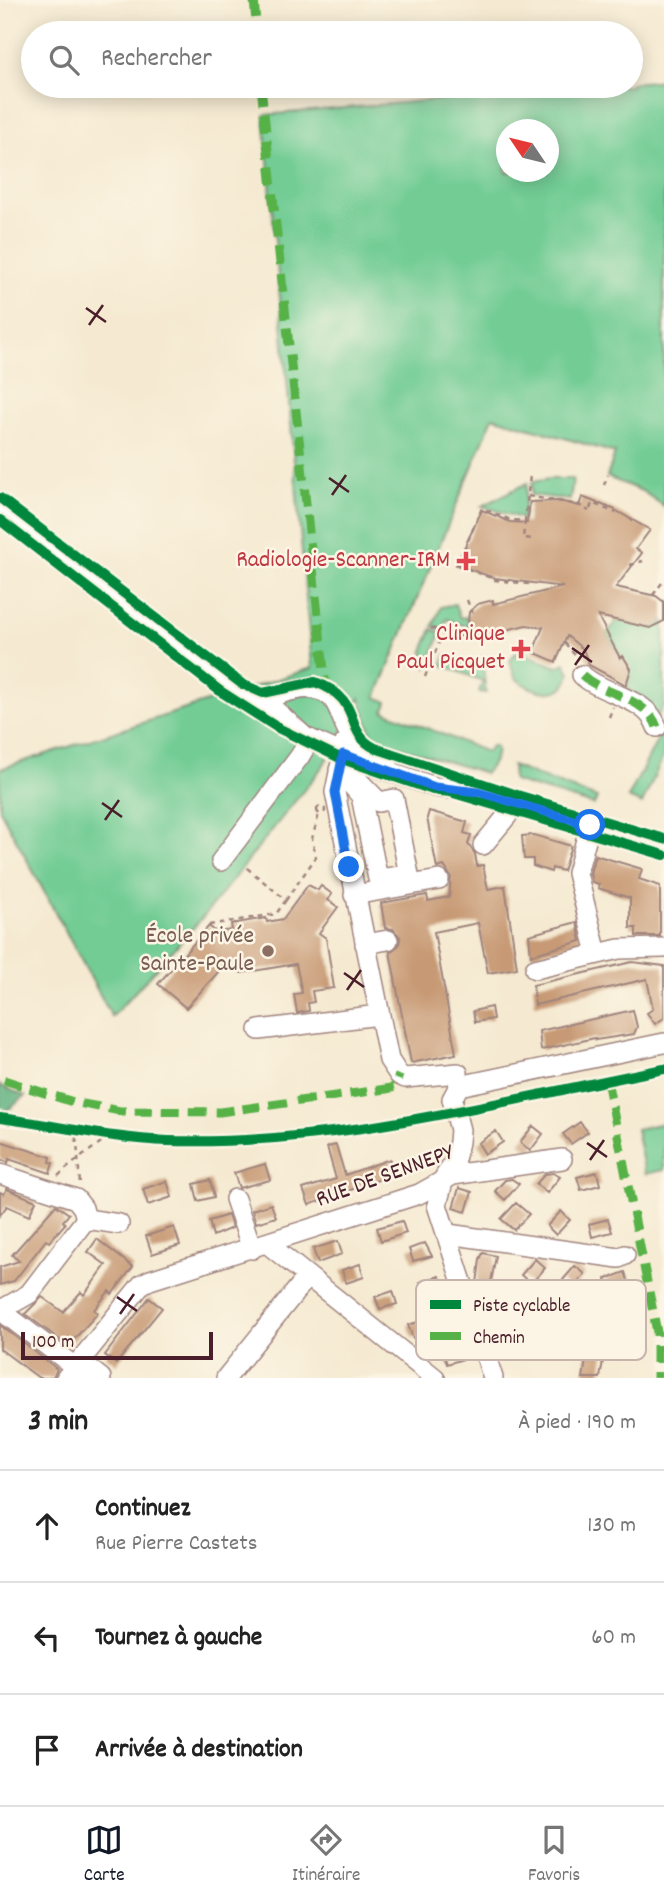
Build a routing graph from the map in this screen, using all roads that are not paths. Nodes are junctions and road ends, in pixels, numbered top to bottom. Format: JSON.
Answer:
{"nodes":[{"id":1,"x":0,"y":510,"type":"edge"},
{"id":2,"x":582,"y":675,"type":"dead end"},
{"id":3,"x":252,"y":700,"type":"junction"},
{"id":4,"x":285,"y":717,"type":"junction"},
{"id":5,"x":657,"y":727,"type":"dead end"},
{"id":6,"x":310,"y":739,"type":"junction"},
{"id":7,"x":345,"y":746,"type":"junction"},
{"id":8,"x":511,"y":801,"type":"junction"},
{"id":9,"x":590,"y":825,"type":"junction"},
{"id":10,"x":483,"y":845,"type":"dead end"},
{"id":11,"x":664,"y":847,"type":"edge"},
{"id":12,"x":220,"y":861,"type":"dead end"},
{"id":13,"x":439,"y":880,"type":"dead end"},
{"id":14,"x":354,"y":895,"type":"junction"},
{"id":15,"x":387,"y":940,"type":"dead end"},
{"id":16,"x":365,"y":944,"type":"junction"},
{"id":17,"x":664,"y":948,"type":"edge"},
{"id":18,"x":597,"y":954,"type":"junction"},
{"id":19,"x":535,"y":969,"type":"dead end"},
{"id":20,"x":379,"y":1015,"type":"junction"},
{"id":21,"x":259,"y":1030,"type":"dead end"},
{"id":22,"x":664,"y":1043,"type":"edge"},
{"id":23,"x":459,"y":1086,"type":"junction"},
{"id":24,"x":562,"y":1159,"type":"dead end"},
{"id":25,"x":0,"y":1174,"type":"edge"},
{"id":26,"x":444,"y":1178,"type":"junction"},
{"id":27,"x":419,"y":1194,"type":"junction"},
{"id":28,"x":235,"y":1199,"type":"dead end"},
{"id":29,"x":437,"y":1205,"type":"junction"},
{"id":30,"x":83,"y":1211,"type":"junction"},
{"id":31,"x":119,"y":1224,"type":"dead end"},
{"id":32,"x":448,"y":1234,"type":"junction"},
{"id":33,"x":260,"y":1247,"type":"junction"},
{"id":34,"x":625,"y":1255,"type":"dead end"},
{"id":35,"x":308,"y":1276,"type":"junction"},
{"id":36,"x":462,"y":1280,"type":"edge"},
{"id":37,"x":1,"y":1310,"type":"edge"},
{"id":38,"x":487,"y":1360,"type":"edge"},
{"id":39,"x":76,"y":1374,"type":"edge"},
{"id":40,"x":101,"y":1378,"type":"edge"},
{"id":41,"x":226,"y":1378,"type":"edge"},
{"id":42,"x":435,"y":1378,"type":"edge"},
{"id":43,"x":493,"y":1378,"type":"edge"}],
"edges":[{"from":1,"to":3,"type":"street"},
{"from":2,"to":5,"type":"street"},
{"from":3,"to":4,"type":"street"},
{"from":3,"to":7,"type":"street"},
{"from":4,"to":6,"type":"street"},
{"from":4,"to":7,"type":"street"},
{"from":6,"to":7,"type":"street"},
{"from":6,"to":12,"type":"street"},
{"from":7,"to":7,"type":"street"},
{"from":7,"to":8,"type":"street"},
{"from":7,"to":14,"type":"street"},
{"from":8,"to":9,"type":"street"},
{"from":8,"to":10,"type":"street"},
{"from":9,"to":11,"type":"street"},
{"from":9,"to":18,"type":"street"},
{"from":13,"to":14,"type":"street"},
{"from":14,"to":16,"type":"street"},
{"from":15,"to":16,"type":"street"},
{"from":16,"to":20,"type":"street"},
{"from":17,"to":18,"type":"street"},
{"from":18,"to":19,"type":"street"},
{"from":20,"to":21,"type":"street"},
{"from":20,"to":23,"type":"street"},
{"from":22,"to":23,"type":"street"},
{"from":23,"to":26,"type":"street"},
{"from":24,"to":26,"type":"street","name":"RUE DE SENNEPY"},
{"from":25,"to":30,"type":"street"},
{"from":26,"to":27,"type":"street","name":"RUE DE SENNEPY"},
{"from":26,"to":29,"type":"street"},
{"from":27,"to":29,"type":"street"},
{"from":27,"to":33,"type":"street","name":"RUE DE SENNEPY"},
{"from":28,"to":33,"type":"street"},
{"from":29,"to":32,"type":"street"},
{"from":30,"to":31,"type":"street"},
{"from":30,"to":37,"type":"street"},
{"from":32,"to":34,"type":"street"},
{"from":32,"to":36,"type":"street"},
{"from":33,"to":35,"type":"street"},
{"from":33,"to":39,"type":"street","name":"RUE DE SENNEPY"},
{"from":35,"to":41,"type":"street"},
{"from":35,"to":42,"type":"street"},
{"from":37,"to":39,"type":"street"},
{"from":38,"to":43,"type":"street"},
{"from":39,"to":40,"type":"street"}]}
